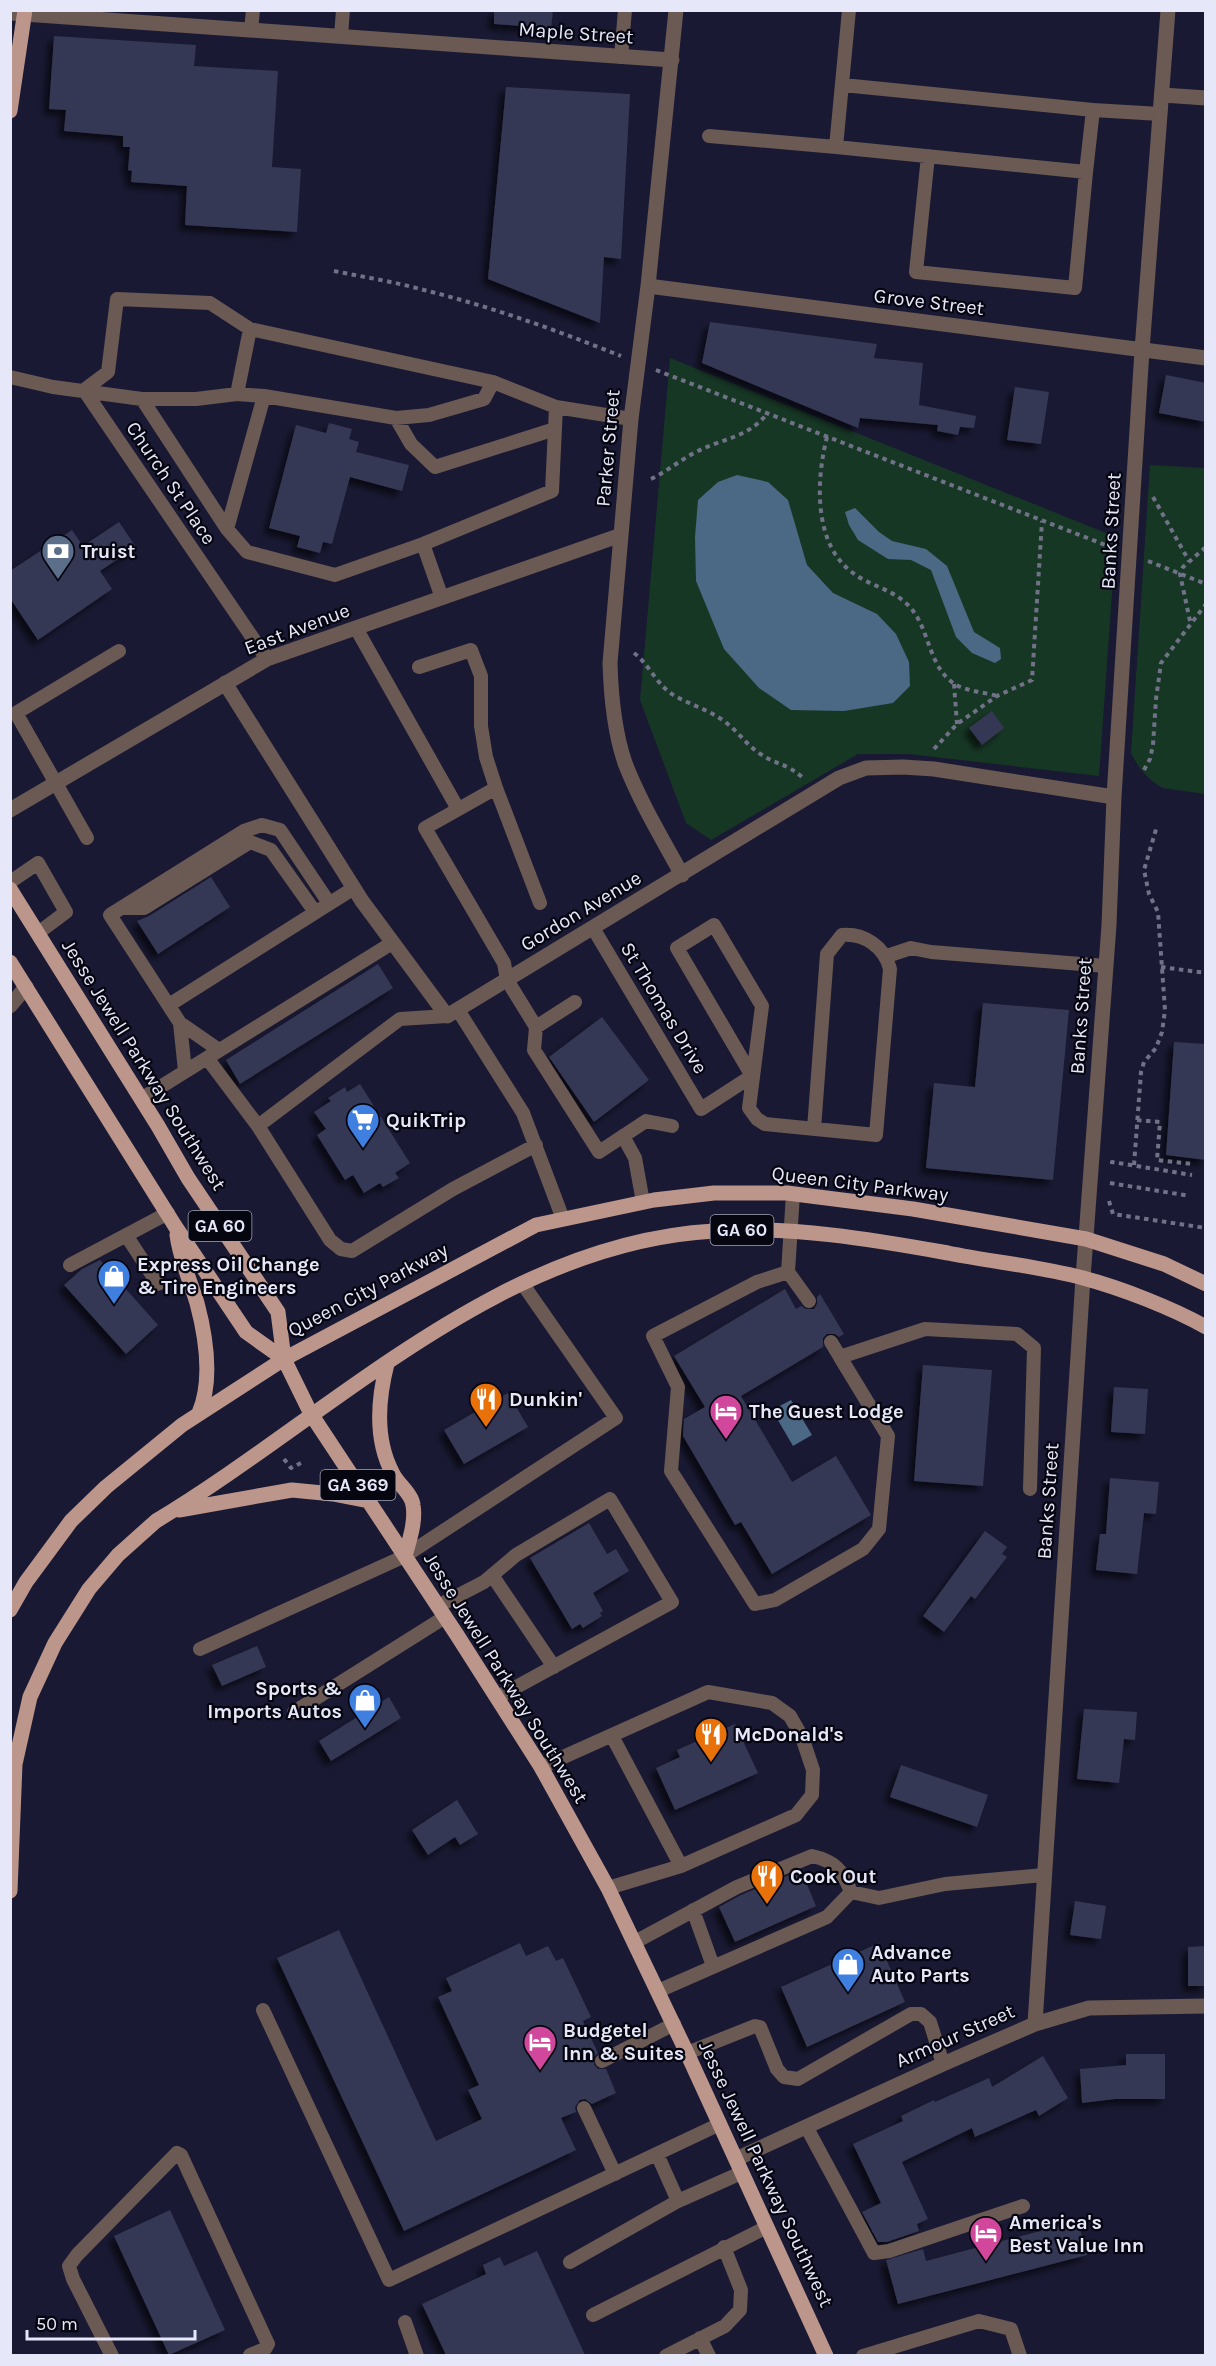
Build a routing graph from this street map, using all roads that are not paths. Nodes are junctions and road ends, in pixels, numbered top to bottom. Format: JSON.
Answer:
{"nodes":[{"id":1,"x":253,"y":10,"type":"edge"},
{"id":2,"x":344,"y":10,"type":"edge"},
{"id":3,"x":625,"y":10,"type":"edge"},
{"id":4,"x":676,"y":10,"type":"edge"},
{"id":5,"x":849,"y":10,"type":"edge"},
{"id":6,"x":1168,"y":10,"type":"edge"},
{"id":7,"x":20,"y":12,"type":"edge"},
{"id":8,"x":251,"y":30,"type":"junction"},
{"id":9,"x":341,"y":36,"type":"junction"},
{"id":10,"x":621,"y":57,"type":"junction"},
{"id":11,"x":672,"y":60,"type":"junction"},
{"id":12,"x":843,"y":85,"type":"junction"},
{"id":13,"x":1162,"y":95,"type":"junction"},
{"id":14,"x":1206,"y":98,"type":"edge"},
{"id":15,"x":1093,"y":110,"type":"junction"},
{"id":16,"x":10,"y":111,"type":"edge"},
{"id":17,"x":1160,"y":114,"type":"junction"},
{"id":18,"x":709,"y":136,"type":"dead end"},
{"id":19,"x":836,"y":147,"type":"junction"},
{"id":20,"x":928,"y":156,"type":"junction"},
{"id":21,"x":1086,"y":172,"type":"junction"},
{"id":22,"x":648,"y":286,"type":"junction"},
{"id":23,"x":250,"y":329,"type":"junction"},
{"id":24,"x":1142,"y":350,"type":"junction"},
{"id":25,"x":1206,"y":358,"type":"edge"},
{"id":26,"x":10,"y":377,"type":"edge"},
{"id":27,"x":493,"y":382,"type":"junction"},
{"id":28,"x":84,"y":390,"type":"junction"},
{"id":29,"x":237,"y":394,"type":"junction"},
{"id":30,"x":264,"y":396,"type":"junction"},
{"id":31,"x":142,"y":399,"type":"junction"},
{"id":32,"x":556,"y":407,"type":"junction"},
{"id":33,"x":396,"y":418,"type":"junction"},
{"id":34,"x":631,"y":419,"type":"junction"},
{"id":35,"x":555,"y":429,"type":"junction"},
{"id":36,"x":227,"y":529,"type":"junction"},
{"id":37,"x":621,"y":535,"type":"junction"},
{"id":38,"x":423,"y":544,"type":"junction"},
{"id":39,"x":442,"y":598,"type":"junction"},
{"id":40,"x":356,"y":628,"type":"junction"},
{"id":41,"x":119,"y":651,"type":"dead end"},
{"id":42,"x":267,"y":659,"type":"junction"},
{"id":43,"x":419,"y":667,"type":"dead end"},
{"id":44,"x":225,"y":684,"type":"junction"},
{"id":45,"x":56,"y":784,"type":"junction"},
{"id":46,"x":496,"y":788,"type":"junction"},
{"id":47,"x":1114,"y":797,"type":"junction"},
{"id":48,"x":458,"y":809,"type":"junction"},
{"id":49,"x":10,"y":810,"type":"edge"},
{"id":50,"x":87,"y":838,"type":"dead end"},
{"id":51,"x":682,"y":875,"type":"junction"},
{"id":52,"x":10,"y":882,"type":"edge"},
{"id":53,"x":354,"y":888,"type":"junction"},
{"id":54,"x":10,"y":889,"type":"edge"},
{"id":55,"x":329,"y":903,"type":"junction"},
{"id":56,"x":540,"y":903,"type":"dead end"},
{"id":57,"x":116,"y":912,"type":"junction"},
{"id":58,"x":315,"y":912,"type":"junction"},
{"id":59,"x":593,"y":928,"type":"junction"},
{"id":60,"x":38,"y":933,"type":"junction"},
{"id":61,"x":392,"y":943,"type":"junction"},
{"id":62,"x":887,"y":956,"type":"junction"},
{"id":63,"x":10,"y":962,"type":"edge"},
{"id":64,"x":1106,"y":966,"type":"junction"},
{"id":65,"x":507,"y":980,"type":"junction"},
{"id":66,"x":26,"y":987,"type":"junction"},
{"id":67,"x":575,"y":1002,"type":"dead end"},
{"id":68,"x":169,"y":1005,"type":"junction"},
{"id":69,"x":10,"y":1006,"type":"edge"},
{"id":70,"x":452,"y":1013,"type":"junction"},
{"id":71,"x":180,"y":1023,"type":"junction"},
{"id":72,"x":536,"y":1027,"type":"junction"},
{"id":73,"x":219,"y":1050,"type":"junction"},
{"id":74,"x":207,"y":1058,"type":"junction"},
{"id":75,"x":185,"y":1071,"type":"junction"},
{"id":76,"x":752,"y":1076,"type":"junction"},
{"id":77,"x":141,"y":1099,"type":"junction"},
{"id":78,"x":258,"y":1126,"type":"junction"},
{"id":79,"x":672,"y":1126,"type":"dead end"},
{"id":80,"x":814,"y":1129,"type":"junction"},
{"id":81,"x":623,"y":1136,"type":"junction"},
{"id":82,"x":536,"y":1145,"type":"junction"},
{"id":83,"x":793,"y":1194,"type":"junction"},
{"id":84,"x":643,"y":1202,"type":"junction"},
{"id":85,"x":168,"y":1213,"type":"junction"},
{"id":86,"x":563,"y":1219,"type":"junction"},
{"id":87,"x":175,"y":1227,"type":"junction"},
{"id":88,"x":791,"y":1230,"type":"junction"},
{"id":89,"x":126,"y":1235,"type":"junction"},
{"id":90,"x":1086,"y":1239,"type":"junction"},
{"id":91,"x":70,"y":1265,"type":"dead end"},
{"id":92,"x":788,"y":1272,"type":"junction"},
{"id":93,"x":1083,"y":1278,"type":"junction"},
{"id":94,"x":522,"y":1282,"type":"junction"},
{"id":95,"x":158,"y":1284,"type":"dead end"},
{"id":96,"x":1206,"y":1284,"type":"edge"},
{"id":97,"x":809,"y":1301,"type":"dead end"},
{"id":98,"x":1206,"y":1327,"type":"edge"},
{"id":99,"x":831,"y":1342,"type":"dead end"},
{"id":100,"x":840,"y":1357,"type":"junction"},
{"id":101,"x":284,"y":1359,"type":"junction"},
{"id":102,"x":387,"y":1364,"type":"junction"},
{"id":103,"x":199,"y":1413,"type":"junction"},
{"id":104,"x":311,"y":1414,"type":"junction"},
{"id":105,"x":1030,"y":1489,"type":"dead end"},
{"id":106,"x":369,"y":1501,"type":"junction"},
{"id":107,"x":170,"y":1512,"type":"junction"},
{"id":108,"x":405,"y":1556,"type":"junction"},
{"id":109,"x":492,"y":1575,"type":"junction"},
{"id":110,"x":10,"y":1610,"type":"edge"},
{"id":111,"x":441,"y":1611,"type":"junction"},
{"id":112,"x":200,"y":1649,"type":"dead end"},
{"id":113,"x":554,"y":1667,"type":"junction"},
{"id":114,"x":498,"y":1697,"type":"junction"},
{"id":115,"x":294,"y":1712,"type":"dead end"},
{"id":116,"x":612,"y":1736,"type":"junction"},
{"id":117,"x":541,"y":1767,"type":"junction"},
{"id":118,"x":681,"y":1866,"type":"junction"},
{"id":119,"x":1044,"y":1875,"type":"junction"},
{"id":120,"x":608,"y":1888,"type":"junction"},
{"id":121,"x":10,"y":1891,"type":"edge"},
{"id":122,"x":851,"y":1892,"type":"junction"},
{"id":123,"x":693,"y":1910,"type":"junction"},
{"id":124,"x":634,"y":1942,"type":"junction"},
{"id":125,"x":713,"y":1966,"type":"junction"},
{"id":126,"x":658,"y":1991,"type":"junction"},
{"id":127,"x":1206,"y":2006,"type":"edge"},
{"id":128,"x":263,"y":2010,"type":"dead end"},
{"id":129,"x":674,"y":2024,"type":"junction"},
{"id":130,"x":1035,"y":2024,"type":"junction"},
{"id":131,"x":687,"y":2053,"type":"junction"},
{"id":132,"x":602,"y":2061,"type":"dead end"},
{"id":133,"x":943,"y":2064,"type":"junction"},
{"id":134,"x":585,"y":2108,"type":"dead end"},
{"id":135,"x":720,"y":2124,"type":"junction"},
{"id":136,"x":807,"y":2128,"type":"junction"},
{"id":137,"x":657,"y":2154,"type":"junction"},
{"id":138,"x":738,"y":2166,"type":"junction"},
{"id":139,"x":615,"y":2174,"type":"junction"},
{"id":140,"x":678,"y":2201,"type":"junction"},
{"id":141,"x":1023,"y":2206,"type":"dead end"},
{"id":142,"x":767,"y":2227,"type":"junction"},
{"id":143,"x":724,"y":2247,"type":"junction"},
{"id":144,"x":570,"y":2262,"type":"dead end"},
{"id":145,"x":593,"y":2315,"type":"dead end"},
{"id":146,"x":405,"y":2322,"type":"dead end"},
{"id":147,"x":700,"y":2338,"type":"junction"},
{"id":148,"x":111,"y":2355,"type":"edge"},
{"id":149,"x":249,"y":2355,"type":"edge"},
{"id":150,"x":417,"y":2355,"type":"edge"},
{"id":151,"x":666,"y":2355,"type":"edge"},
{"id":152,"x":709,"y":2355,"type":"edge"},
{"id":153,"x":826,"y":2355,"type":"edge"},
{"id":154,"x":863,"y":2355,"type":"edge"},
{"id":155,"x":1020,"y":2355,"type":"edge"}],
"edges":[{"from":1,"to":8,"type":"lane"},
{"from":2,"to":9,"type":"lane"},
{"from":3,"to":10,"type":"lane"},
{"from":4,"to":11,"type":"street","name":"Parker Street"},
{"from":5,"to":12,"type":"lane"},
{"from":6,"to":13,"type":"street","name":"Banks Street"},
{"from":7,"to":8,"type":"street","name":"Maple Street"},
{"from":7,"to":16,"type":"main road"},
{"from":8,"to":9,"type":"street","name":"Maple Street"},
{"from":9,"to":10,"type":"street","name":"Maple Street"},
{"from":10,"to":11,"type":"street","name":"Maple Street"},
{"from":11,"to":22,"type":"street","name":"Parker Street"},
{"from":12,"to":15,"type":"lane"},
{"from":12,"to":19,"type":"lane"},
{"from":13,"to":14,"type":"street"},
{"from":13,"to":17,"type":"street","name":"Banks Street"},
{"from":15,"to":17,"type":"lane"},
{"from":15,"to":21,"type":"lane"},
{"from":17,"to":24,"type":"street","name":"Banks Street"},
{"from":18,"to":19,"type":"lane"},
{"from":19,"to":20,"type":"lane"},
{"from":20,"to":21,"type":"lane"},
{"from":20,"to":21,"type":"lane"},
{"from":22,"to":24,"type":"street","name":"Grove Street"},
{"from":22,"to":34,"type":"street","name":"Parker Street"},
{"from":23,"to":27,"type":"lane"},
{"from":23,"to":28,"type":"lane"},
{"from":23,"to":29,"type":"lane"},
{"from":24,"to":25,"type":"street","name":"Grove Street"},
{"from":24,"to":47,"type":"street","name":"Banks Street"},
{"from":26,"to":28,"type":"lane"},
{"from":27,"to":32,"type":"lane"},
{"from":27,"to":33,"type":"lane"},
{"from":28,"to":31,"type":"lane"},
{"from":28,"to":42,"type":"lane","name":"Church St Place"},
{"from":29,"to":30,"type":"lane"},
{"from":29,"to":31,"type":"lane"},
{"from":30,"to":33,"type":"lane"},
{"from":30,"to":36,"type":"lane"},
{"from":31,"to":36,"type":"lane"},
{"from":32,"to":34,"type":"lane"},
{"from":32,"to":35,"type":"lane"},
{"from":33,"to":35,"type":"lane"},
{"from":34,"to":37,"type":"street","name":"Parker Street"},
{"from":35,"to":38,"type":"lane"},
{"from":36,"to":38,"type":"lane"},
{"from":37,"to":39,"type":"street","name":"East Avenue"},
{"from":37,"to":51,"type":"street","name":"Parker Street"},
{"from":38,"to":39,"type":"lane"},
{"from":39,"to":40,"type":"street","name":"East Avenue"},
{"from":40,"to":42,"type":"street","name":"East Avenue"},
{"from":40,"to":48,"type":"lane"},
{"from":41,"to":45,"type":"lane"},
{"from":42,"to":44,"type":"street","name":"East Avenue"},
{"from":43,"to":46,"type":"lane"},
{"from":44,"to":45,"type":"street","name":"East Avenue"},
{"from":44,"to":53,"type":"street"},
{"from":45,"to":49,"type":"street","name":"East Avenue"},
{"from":45,"to":50,"type":"lane"},
{"from":46,"to":48,"type":"lane"},
{"from":46,"to":56,"type":"lane"},
{"from":47,"to":51,"type":"street","name":"Gordon Avenue"},
{"from":47,"to":64,"type":"street","name":"Banks Street"},
{"from":48,"to":65,"type":"lane"},
{"from":51,"to":59,"type":"street","name":"Gordon Avenue"},
{"from":52,"to":60,"type":"lane"},
{"from":53,"to":55,"type":"lane"},
{"from":53,"to":61,"type":"street"},
{"from":54,"to":60,"type":"main road","name":"Jesse Jewell Parkway Southwest","number":"GA 60"},
{"from":55,"to":57,"type":"lane"},
{"from":55,"to":58,"type":"lane"},
{"from":57,"to":58,"type":"lane"},
{"from":57,"to":68,"type":"lane"},
{"from":58,"to":68,"type":"lane"},
{"from":59,"to":65,"type":"street","name":"Gordon Avenue"},
{"from":59,"to":76,"type":"lane","name":"St Thomas Drive"},
{"from":60,"to":77,"type":"main road","name":"Jesse Jewell Parkway Southwest","number":"GA 60"},
{"from":61,"to":70,"type":"street"},
{"from":61,"to":73,"type":"lane"},
{"from":62,"to":64,"type":"lane"},
{"from":62,"to":80,"type":"lane"},
{"from":62,"to":80,"type":"lane"},
{"from":63,"to":66,"type":"main road","name":"Jesse Jewell Parkway Southwest","number":"GA 60"},
{"from":64,"to":90,"type":"street","name":"Banks Street"},
{"from":65,"to":70,"type":"street","name":"Gordon Avenue"},
{"from":65,"to":72,"type":"lane"},
{"from":66,"to":69,"type":"street"},
{"from":66,"to":85,"type":"main road","name":"Jesse Jewell Parkway Southwest","number":"GA 60"},
{"from":67,"to":72,"type":"lane"},
{"from":68,"to":71,"type":"lane"},
{"from":70,"to":78,"type":"lane"},
{"from":70,"to":82,"type":"lane"},
{"from":71,"to":73,"type":"lane"},
{"from":71,"to":75,"type":"lane"},
{"from":72,"to":81,"type":"lane"},
{"from":73,"to":74,"type":"lane"},
{"from":74,"to":75,"type":"lane"},
{"from":74,"to":78,"type":"lane"},
{"from":75,"to":77,"type":"lane"},
{"from":76,"to":76,"type":"lane"},
{"from":76,"to":80,"type":"lane"},
{"from":77,"to":101,"type":"main road","name":"Jesse Jewell Parkway Southwest","number":"GA 60"},
{"from":78,"to":82,"type":"lane"},
{"from":79,"to":81,"type":"lane"},
{"from":81,"to":84,"type":"lane"},
{"from":82,"to":86,"type":"lane"},
{"from":83,"to":84,"type":"main road","name":"Queen City Parkway","number":"GA 60"},
{"from":83,"to":88,"type":"lane"},
{"from":83,"to":90,"type":"main road","name":"Queen City Parkway","number":"GA 60"},
{"from":84,"to":86,"type":"main road","name":"Queen City Parkway","number":"GA 60"},
{"from":85,"to":87,"type":"main road","name":"Jesse Jewell Parkway Southwest","number":"GA 60"},
{"from":85,"to":89,"type":"lane"},
{"from":86,"to":101,"type":"main road","name":"Queen City Parkway","number":"GA 60"},
{"from":87,"to":101,"type":"main road","name":"Jesse Jewell Parkway Southwest","number":"GA 60"},
{"from":87,"to":103,"type":"main road"},
{"from":88,"to":92,"type":"lane"},
{"from":88,"to":93,"type":"main road","number":"GA 60"},
{"from":88,"to":94,"type":"main road","number":"GA 60"},
{"from":89,"to":91,"type":"lane"},
{"from":89,"to":95,"type":"lane"},
{"from":90,"to":93,"type":"street","name":"Banks Street"},
{"from":90,"to":96,"type":"main road","name":"Queen City Parkway","number":"GA 60"},
{"from":92,"to":97,"type":"lane"},
{"from":92,"to":100,"type":"lane"},
{"from":93,"to":98,"type":"main road","number":"GA 60"},
{"from":93,"to":119,"type":"street","name":"Banks Street"},
{"from":94,"to":102,"type":"main road","number":"GA 60"},
{"from":94,"to":108,"type":"lane"},
{"from":99,"to":100,"type":"lane"},
{"from":100,"to":105,"type":"lane"},
{"from":101,"to":103,"type":"main road","name":"Queen City Parkway"},
{"from":101,"to":104,"type":"main road","name":"Jesse Jewell Parkway Southwest","number":"GA 369"},
{"from":102,"to":104,"type":"main road","number":"GA 60"},
{"from":102,"to":108,"type":"main road"},
{"from":103,"to":110,"type":"main road","name":"Queen City Parkway"},
{"from":104,"to":106,"type":"main road","name":"Jesse Jewell Parkway Southwest","number":"GA 369"},
{"from":104,"to":107,"type":"main road"},
{"from":106,"to":107,"type":"main road"},
{"from":106,"to":108,"type":"main road","name":"Jesse Jewell Parkway Southwest","number":"GA 369"},
{"from":107,"to":121,"type":"main road"},
{"from":108,"to":111,"type":"main road","name":"Jesse Jewell Parkway Southwest","number":"GA 369"},
{"from":108,"to":112,"type":"lane"},
{"from":109,"to":111,"type":"lane"},
{"from":109,"to":113,"type":"lane"},
{"from":109,"to":113,"type":"lane"},
{"from":111,"to":114,"type":"main road","name":"Jesse Jewell Parkway Southwest","number":"GA 369"},
{"from":111,"to":115,"type":"lane"},
{"from":113,"to":114,"type":"lane"},
{"from":114,"to":117,"type":"main road","name":"Jesse Jewell Parkway Southwest","number":"GA 369"},
{"from":116,"to":117,"type":"lane"},
{"from":116,"to":118,"type":"lane"},
{"from":116,"to":118,"type":"lane"},
{"from":117,"to":120,"type":"main road","name":"Jesse Jewell Parkway Southwest","number":"GA 369"},
{"from":118,"to":120,"type":"lane"},
{"from":119,"to":122,"type":"lane"},
{"from":119,"to":130,"type":"street","name":"Banks Street"},
{"from":120,"to":124,"type":"main road","name":"Jesse Jewell Parkway Southwest","number":"GA 369"},
{"from":122,"to":123,"type":"lane"},
{"from":122,"to":125,"type":"lane"},
{"from":123,"to":124,"type":"lane"},
{"from":123,"to":125,"type":"lane"},
{"from":124,"to":126,"type":"main road","name":"Jesse Jewell Parkway Southwest","number":"GA 369"},
{"from":125,"to":126,"type":"lane"},
{"from":126,"to":129,"type":"main road","name":"Jesse Jewell Parkway Southwest","number":"GA 369"},
{"from":127,"to":130,"type":"street","name":"Armour Street"},
{"from":128,"to":139,"type":"lane"},
{"from":129,"to":131,"type":"main road","name":"Jesse Jewell Parkway Southwest","number":"GA 369"},
{"from":129,"to":132,"type":"lane"},
{"from":130,"to":133,"type":"street","name":"Armour Street"},
{"from":131,"to":133,"type":"lane"},
{"from":131,"to":135,"type":"main road","name":"Jesse Jewell Parkway Southwest","number":"GA 369"},
{"from":133,"to":136,"type":"street","name":"Armour Street"},
{"from":134,"to":139,"type":"lane"},
{"from":135,"to":137,"type":"lane"},
{"from":135,"to":138,"type":"main road","name":"Jesse Jewell Parkway Southwest","number":"GA 369"},
{"from":136,"to":138,"type":"street","name":"Armour Street"},
{"from":136,"to":141,"type":"lane"},
{"from":137,"to":139,"type":"lane"},
{"from":137,"to":140,"type":"lane"},
{"from":138,"to":140,"type":"lane"},
{"from":138,"to":142,"type":"main road","name":"Jesse Jewell Parkway Southwest","number":"GA 369"},
{"from":140,"to":144,"type":"lane"},
{"from":142,"to":143,"type":"lane"},
{"from":142,"to":153,"type":"main road","name":"Jesse Jewell Parkway Southwest","number":"GA 369"},
{"from":143,"to":145,"type":"lane"},
{"from":143,"to":147,"type":"lane"},
{"from":146,"to":150,"type":"lane"},
{"from":147,"to":151,"type":"lane"},
{"from":147,"to":152,"type":"lane"},
{"from":148,"to":149,"type":"lane"},
{"from":154,"to":155,"type":"lane"}]}
